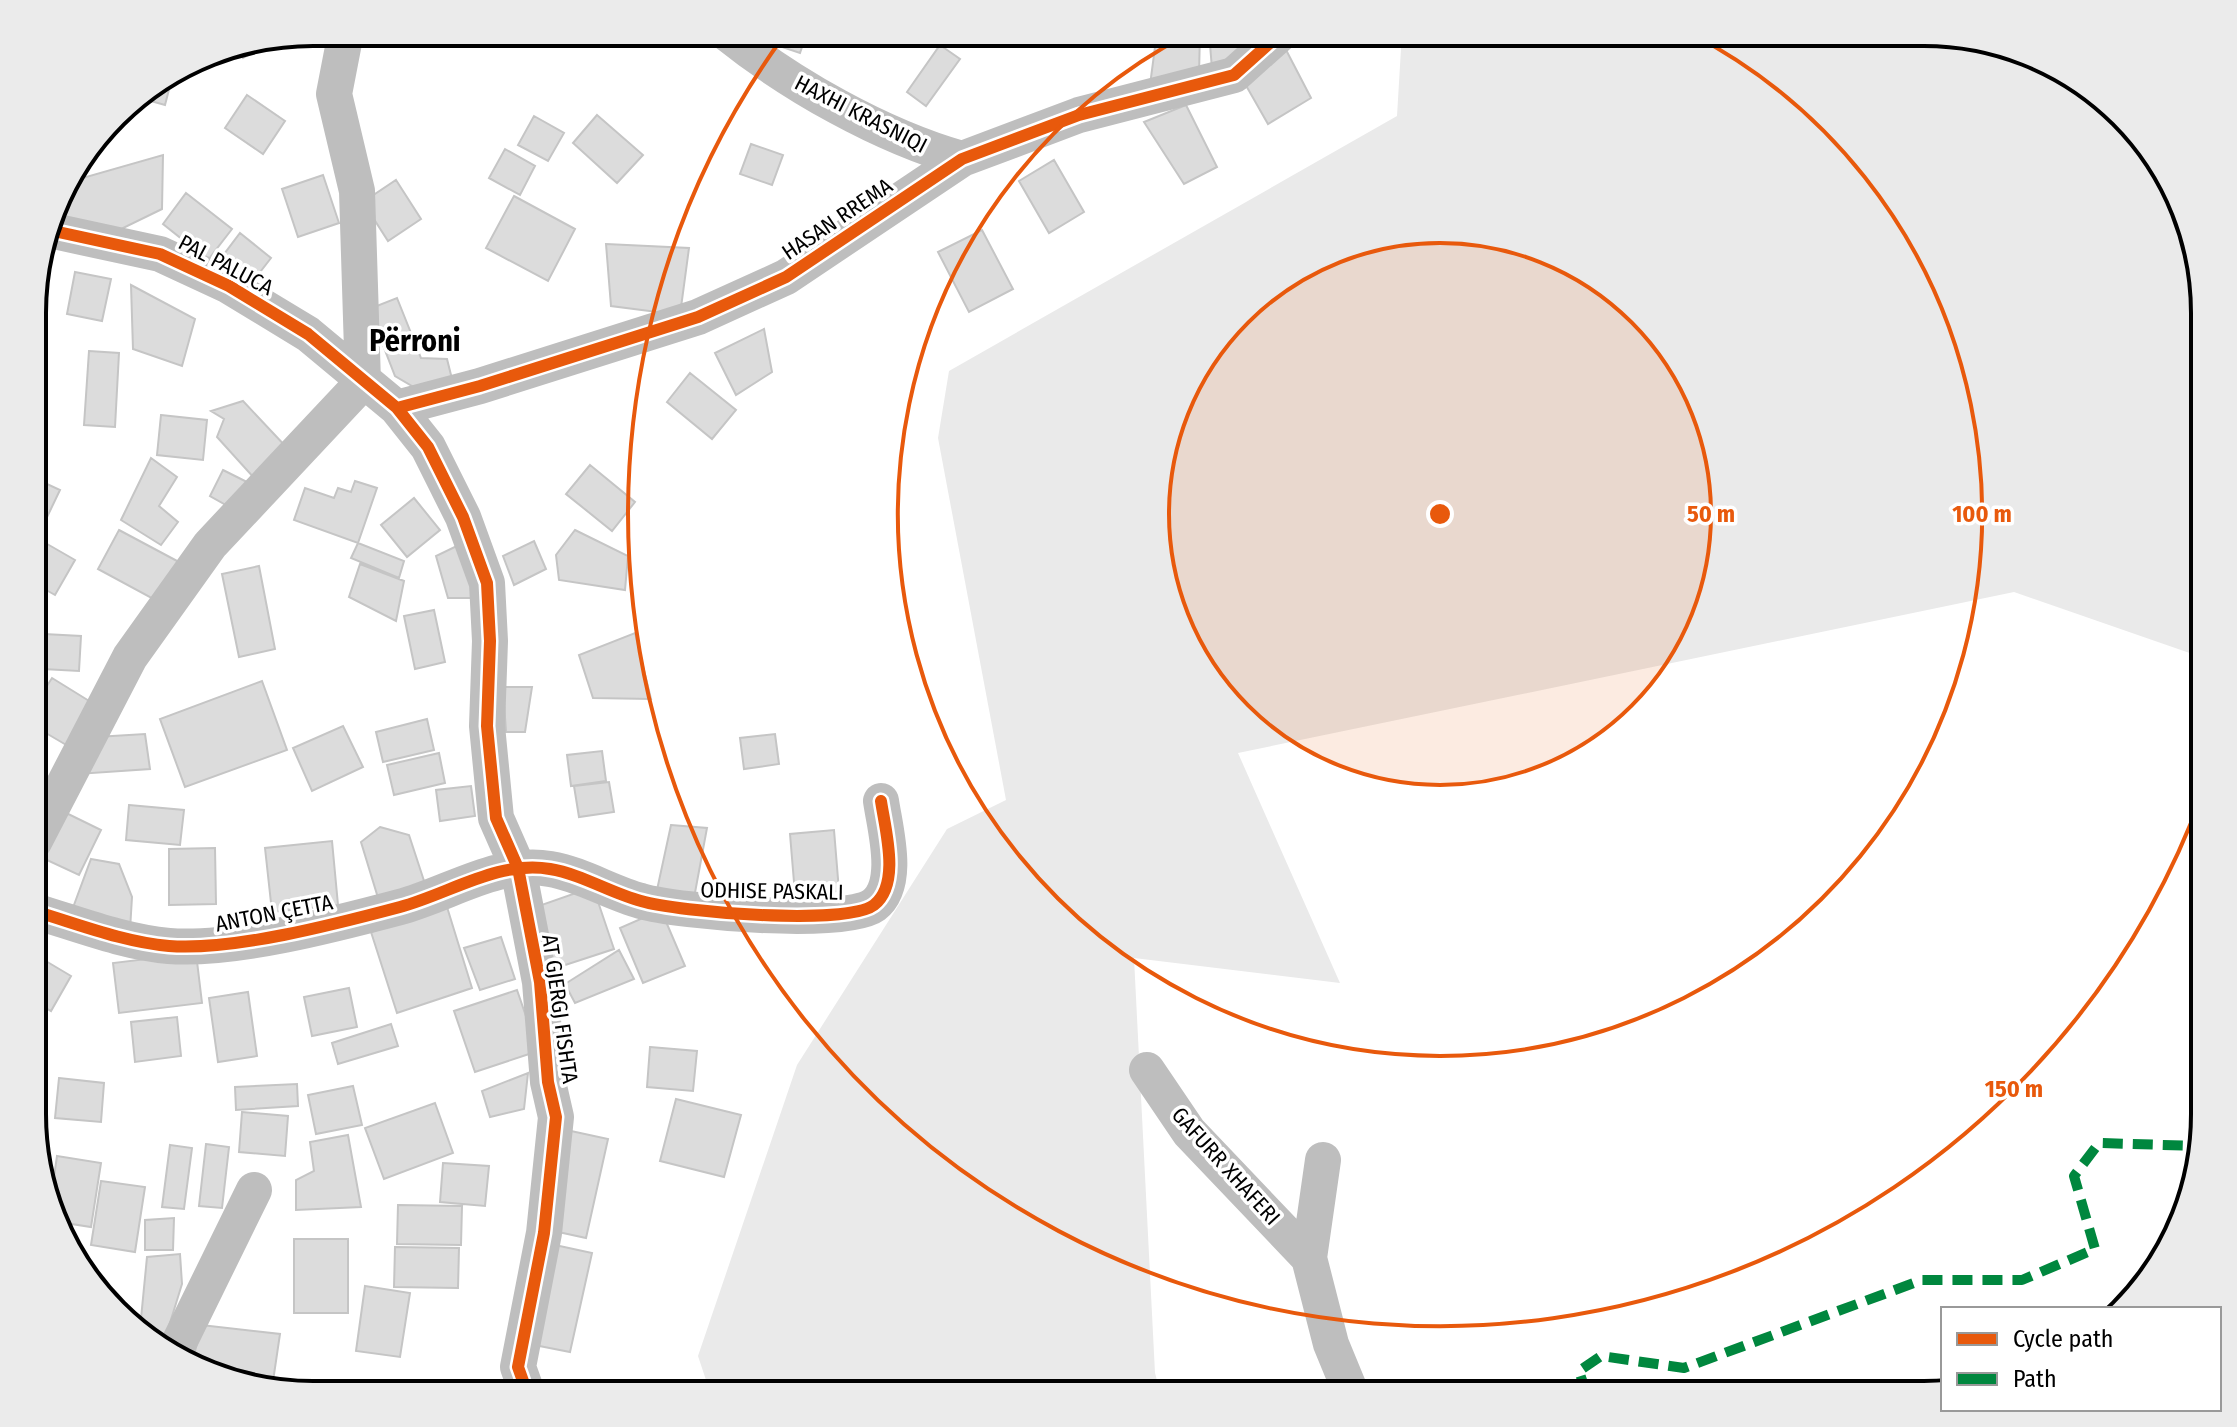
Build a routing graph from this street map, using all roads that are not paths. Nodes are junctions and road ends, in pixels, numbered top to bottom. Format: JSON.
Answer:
{"nodes":[{"id":1,"x":1266,"y":46,"type":"edge"},
{"id":2,"x":343,"y":47,"type":"edge"},
{"id":3,"x":746,"y":47,"type":"edge"},
{"id":4,"x":962,"y":159,"type":"junction"},
{"id":5,"x":59,"y":232,"type":"edge"},
{"id":6,"x":363,"y":382,"type":"junction"},
{"id":7,"x":397,"y":408,"type":"junction"},
{"id":8,"x":881,"y":801,"type":"dead end"},
{"id":9,"x":46,"y":819,"type":"edge"},
{"id":10,"x":518,"y":868,"type":"junction"},
{"id":11,"x":46,"y":914,"type":"edge"},
{"id":12,"x":1147,"y":1070,"type":"dead end"},
{"id":13,"x":1323,"y":1160,"type":"dead end"},
{"id":14,"x":254,"y":1190,"type":"dead end"},
{"id":15,"x":1309,"y":1258,"type":"junction"},
{"id":16,"x":179,"y":1344,"type":"edge"},
{"id":17,"x":1346,"y":1380,"type":"edge"},
{"id":18,"x":523,"y":1381,"type":"edge"}],
"edges":[{"from":1,"to":4,"type":"street","name":"HASAN RREMA"},
{"from":2,"to":6,"type":"street"},
{"from":3,"to":4,"type":"street","name":"HAXHI KRASNIQI"},
{"from":4,"to":7,"type":"street","name":"HASAN RREMA"},
{"from":5,"to":6,"type":"street","name":"PAL PALUCA"},
{"from":6,"to":7,"type":"street","name":"AT GJERGJ FISHTA"},
{"from":6,"to":9,"type":"street"},
{"from":7,"to":10,"type":"street","name":"AT GJERGJ FISHTA"},
{"from":8,"to":10,"type":"street","name":"ODHISE PASKALI"},
{"from":10,"to":11,"type":"street","name":"ANTON ÇETTA"},
{"from":10,"to":18,"type":"street","name":"AT GJERGJ FISHTA"},
{"from":12,"to":15,"type":"street","name":"GAFURR XHAFERI"},
{"from":13,"to":15,"type":"street","name":"GAFURR XHAFERI"},
{"from":14,"to":16,"type":"street"},
{"from":15,"to":17,"type":"street","name":"GAFURR XHAFERI"}]}
